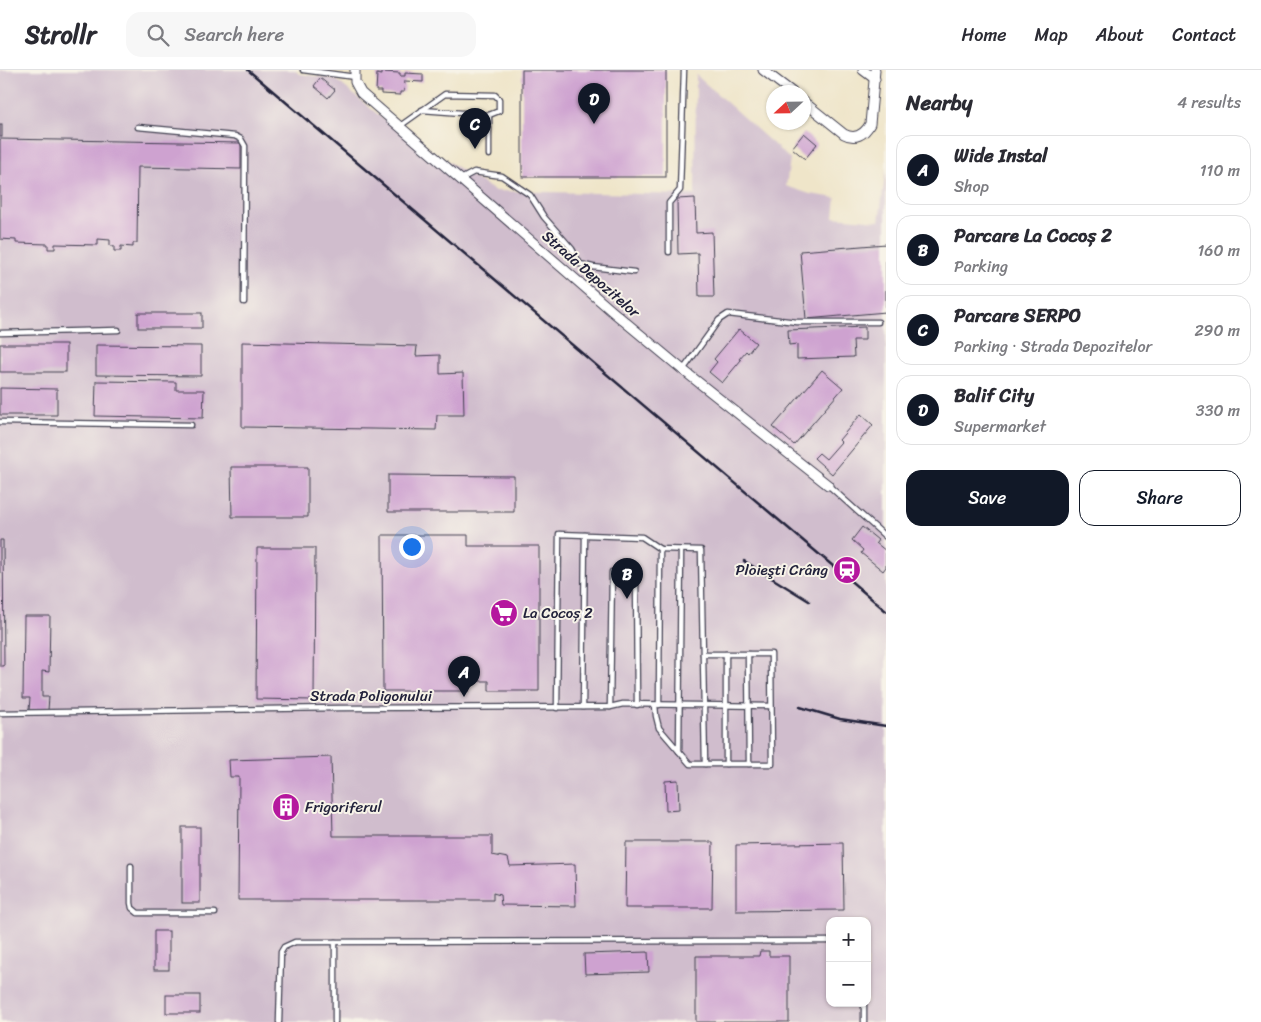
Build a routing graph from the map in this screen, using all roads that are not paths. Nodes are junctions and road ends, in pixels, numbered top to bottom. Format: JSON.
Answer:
{"nodes":[{"id":1,"x":303,"y":70,"type":"edge"},
{"id":2,"x":684,"y":70,"type":"edge"},
{"id":3,"x":763,"y":70,"type":"edge"},
{"id":4,"x":862,"y":70,"type":"edge"},
{"id":5,"x":355,"y":73,"type":"edge"},
{"id":6,"x":875,"y":74,"type":"edge"},
{"id":7,"x":783,"y":85,"type":"edge"},
{"id":8,"x":811,"y":108,"type":"edge"},
{"id":9,"x":422,"y":110,"type":"junction"},
{"id":10,"x":489,"y":116,"type":"junction"},
{"id":11,"x":400,"y":126,"type":"junction"},
{"id":12,"x":138,"y":127,"type":"dead end"},
{"id":13,"x":489,"y":155,"type":"dead end"},
{"id":14,"x":461,"y":179,"type":"junction"},
{"id":15,"x":668,"y":252,"type":"dead end"},
{"id":16,"x":634,"y":272,"type":"dead end"},
{"id":17,"x":244,"y":302,"type":"dead end"},
{"id":18,"x":878,"y":322,"type":"dead end"},
{"id":19,"x":118,"y":330,"type":"dead end"},
{"id":20,"x":0,"y":333,"type":"edge"},
{"id":21,"x":682,"y":370,"type":"junction"},
{"id":22,"x":0,"y":422,"type":"edge"},
{"id":23,"x":191,"y":425,"type":"dead end"},
{"id":24,"x":828,"y":485,"type":"joint"},
{"id":25,"x":585,"y":534,"type":"junction"},
{"id":26,"x":886,"y":537,"type":"edge"},
{"id":27,"x":660,"y":549,"type":"junction"},
{"id":28,"x":681,"y":550,"type":"junction"},
{"id":29,"x":612,"y":572,"type":"dead end"},
{"id":30,"x":636,"y":576,"type":"dead end"},
{"id":31,"x":702,"y":654,"type":"junction"},
{"id":32,"x":726,"y":654,"type":"junction"},
{"id":33,"x":748,"y":654,"type":"junction"},
{"id":34,"x":637,"y":705,"type":"junction"},
{"id":35,"x":657,"y":705,"type":"junction"},
{"id":36,"x":680,"y":705,"type":"junction"},
{"id":37,"x":703,"y":705,"type":"junction"},
{"id":38,"x":726,"y":705,"type":"junction"},
{"id":39,"x":749,"y":705,"type":"junction"},
{"id":40,"x":771,"y":706,"type":"junction"},
{"id":41,"x":557,"y":708,"type":"junction"},
{"id":42,"x":583,"y":708,"type":"junction"},
{"id":43,"x":610,"y":708,"type":"junction"},
{"id":44,"x":0,"y":713,"type":"edge"},
{"id":45,"x":679,"y":752,"type":"junction"},
{"id":46,"x":705,"y":764,"type":"junction"},
{"id":47,"x":726,"y":764,"type":"junction"},
{"id":48,"x":748,"y":764,"type":"junction"},
{"id":49,"x":131,"y":866,"type":"dead end"},
{"id":50,"x":215,"y":913,"type":"dead end"},
{"id":51,"x":826,"y":941,"type":"edge"},
{"id":52,"x":335,"y":942,"type":"junction"},
{"id":53,"x":864,"y":1007,"type":"edge"},
{"id":54,"x":279,"y":1022,"type":"edge"},
{"id":55,"x":335,"y":1022,"type":"edge"},
{"id":56,"x":864,"y":1022,"type":"edge"}],
"edges":[{"from":1,"to":5,"type":"lane"},
{"from":2,"to":15,"type":"lane"},
{"from":3,"to":7,"type":"street"},
{"from":4,"to":6,"type":"street"},
{"from":5,"to":11,"type":"street","name":"Strada Depozitelor"},
{"from":6,"to":8,"type":"street"},
{"from":9,"to":10,"type":"lane"},
{"from":9,"to":10,"type":"lane"},
{"from":9,"to":11,"type":"lane"},
{"from":10,"to":13,"type":"lane"},
{"from":11,"to":14,"type":"street","name":"Strada Depozitelor"},
{"from":12,"to":17,"type":"lane"},
{"from":14,"to":16,"type":"lane"},
{"from":14,"to":21,"type":"street","name":"Strada Depozitelor"},
{"from":18,"to":21,"type":"lane"},
{"from":19,"to":20,"type":"lane"},
{"from":21,"to":24,"type":"street","name":"Strada Depozitelor"},
{"from":22,"to":23,"type":"lane"},
{"from":24,"to":26,"type":"lane"},
{"from":25,"to":27,"type":"lane"},
{"from":25,"to":41,"type":"lane"},
{"from":25,"to":42,"type":"lane"},
{"from":27,"to":28,"type":"lane"},
{"from":27,"to":35,"type":"lane"},
{"from":28,"to":31,"type":"lane"},
{"from":28,"to":36,"type":"lane"},
{"from":29,"to":43,"type":"lane"},
{"from":30,"to":34,"type":"lane"},
{"from":31,"to":32,"type":"lane"},
{"from":31,"to":37,"type":"lane"},
{"from":32,"to":33,"type":"lane"},
{"from":32,"to":38,"type":"lane"},
{"from":33,"to":39,"type":"lane"},
{"from":33,"to":40,"type":"lane"},
{"from":34,"to":35,"type":"lane","name":"Strada Poligonului"},
{"from":34,"to":43,"type":"lane","name":"Strada Poligonului"},
{"from":35,"to":36,"type":"lane","name":"Strada Poligonului"},
{"from":35,"to":45,"type":"lane"},
{"from":36,"to":37,"type":"lane","name":"Strada Poligonului"},
{"from":36,"to":45,"type":"lane"},
{"from":37,"to":38,"type":"lane","name":"Strada Poligonului"},
{"from":37,"to":46,"type":"lane"},
{"from":38,"to":39,"type":"lane","name":"Strada Poligonului"},
{"from":38,"to":47,"type":"lane"},
{"from":39,"to":40,"type":"lane","name":"Strada Poligonului"},
{"from":39,"to":48,"type":"lane"},
{"from":40,"to":48,"type":"lane"},
{"from":41,"to":42,"type":"lane","name":"Strada Poligonului"},
{"from":41,"to":44,"type":"lane","name":"Strada Poligonului"},
{"from":42,"to":43,"type":"lane","name":"Strada Poligonului"},
{"from":45,"to":46,"type":"lane"},
{"from":46,"to":47,"type":"lane"},
{"from":47,"to":48,"type":"lane"},
{"from":49,"to":50,"type":"lane"},
{"from":51,"to":52,"type":"lane"},
{"from":52,"to":54,"type":"lane"},
{"from":52,"to":55,"type":"lane"},
{"from":53,"to":56,"type":"lane"}]}
